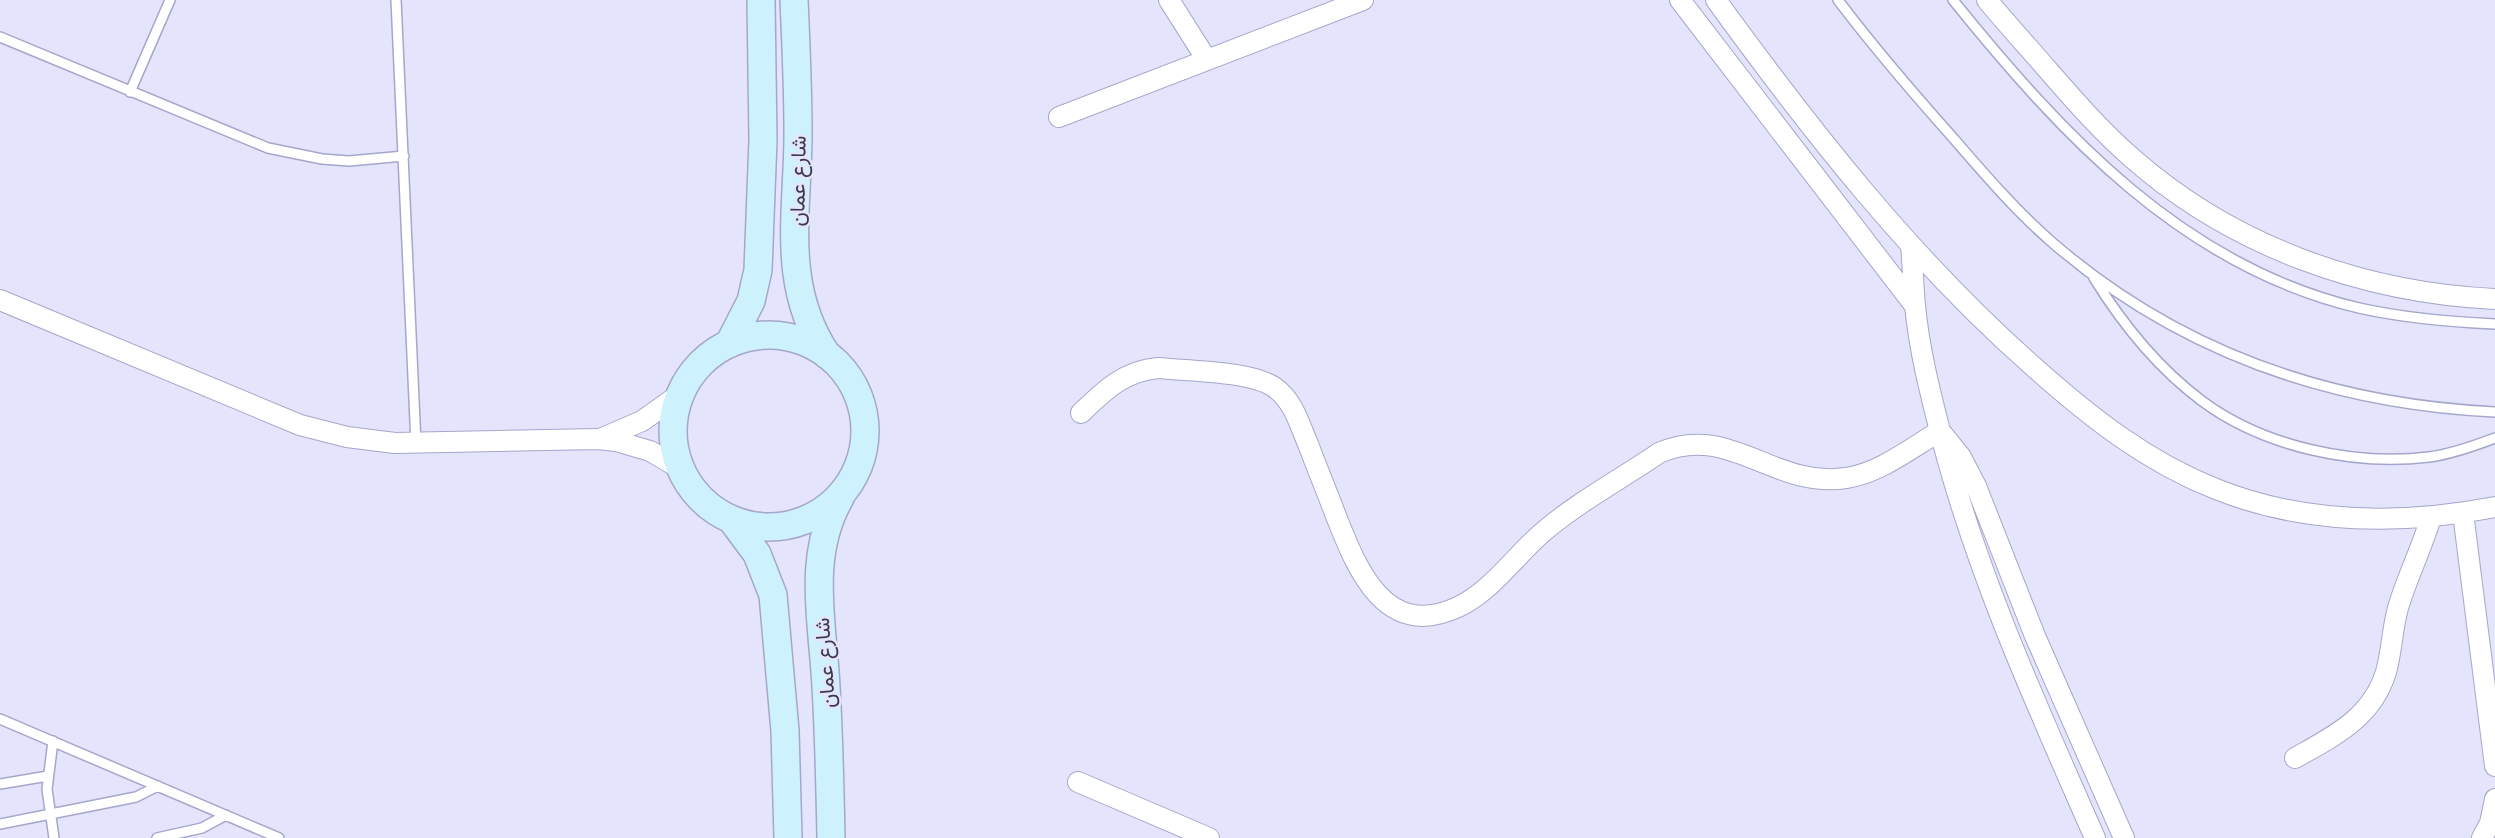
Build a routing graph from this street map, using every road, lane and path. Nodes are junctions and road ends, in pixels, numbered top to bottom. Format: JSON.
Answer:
{"nodes":[{"id":1,"x":170,"y":0,"type":"edge"},
{"id":2,"x":396,"y":0,"type":"edge"},
{"id":3,"x":761,"y":0,"type":"edge"},
{"id":4,"x":794,"y":0,"type":"edge"},
{"id":5,"x":1169,"y":0,"type":"edge"},
{"id":6,"x":1363,"y":0,"type":"edge"},
{"id":7,"x":1680,"y":0,"type":"edge"},
{"id":8,"x":1716,"y":0,"type":"edge"},
{"id":9,"x":1838,"y":0,"type":"edge"},
{"id":10,"x":1953,"y":0,"type":"edge"},
{"id":11,"x":1988,"y":0,"type":"edge"},
{"id":12,"x":0,"y":38,"type":"edge"},
{"id":13,"x":1207,"y":60,"type":"junction"},
{"id":14,"x":130,"y":92,"type":"junction"},
{"id":15,"x":1059,"y":117,"type":"dead end"},
{"id":16,"x":404,"y":156,"type":"junction"},
{"id":17,"x":1911,"y":246,"type":"junction"},
{"id":18,"x":2091,"y":274,"type":"junction"},
{"id":19,"x":2495,"y":299,"type":"edge"},
{"id":20,"x":0,"y":300,"type":"edge"},
{"id":21,"x":1915,"y":306,"type":"junction"},
{"id":22,"x":2495,"y":324,"type":"edge"},
{"id":23,"x":729,"y":344,"type":"junction"},
{"id":24,"x":826,"y":354,"type":"junction"},
{"id":25,"x":680,"y":394,"type":"junction"},
{"id":26,"x":1081,"y":412,"type":"dead end"},
{"id":27,"x":2495,"y":412,"type":"edge"},
{"id":28,"x":1940,"y":431,"type":"junction"},
{"id":29,"x":2495,"y":438,"type":"edge"},
{"id":30,"x":598,"y":440,"type":"junction"},
{"id":31,"x":416,"y":444,"type":"junction"},
{"id":32,"x":681,"y":469,"type":"junction"},
{"id":33,"x":843,"y":493,"type":"junction"},
{"id":34,"x":2495,"y":507,"type":"edge"},
{"id":35,"x":2463,"y":513,"type":"junction"},
{"id":36,"x":2431,"y":517,"type":"junction"},
{"id":37,"x":731,"y":519,"type":"junction"},
{"id":38,"x":4,"y":721,"type":"edge"},
{"id":39,"x":0,"y":729,"type":"edge"},
{"id":40,"x":53,"y":741,"type":"junction"},
{"id":41,"x":2295,"y":758,"type":"dead end"},
{"id":42,"x":2495,"y":766,"type":"edge"},
{"id":43,"x":48,"y":776,"type":"junction"},
{"id":44,"x":1078,"y":782,"type":"dead end"},
{"id":45,"x":0,"y":784,"type":"edge"},
{"id":46,"x":158,"y":786,"type":"junction"},
{"id":47,"x":2495,"y":799,"type":"edge"},
{"id":48,"x":49,"y":814,"type":"junction"},
{"id":49,"x":226,"y":815,"type":"junction"},
{"id":50,"x":0,"y":824,"type":"edge"},
{"id":51,"x":54,"y":838,"type":"edge"},
{"id":52,"x":157,"y":838,"type":"edge"},
{"id":53,"x":279,"y":838,"type":"edge"},
{"id":54,"x":788,"y":838,"type":"edge"},
{"id":55,"x":831,"y":838,"type":"edge"},
{"id":56,"x":1209,"y":838,"type":"edge"},
{"id":57,"x":2096,"y":838,"type":"edge"},
{"id":58,"x":2124,"y":838,"type":"edge"},
{"id":59,"x":2482,"y":838,"type":"edge"}],
"edges":[{"from":1,"to":14,"type":"lane"},
{"from":2,"to":16,"type":"lane"},
{"from":3,"to":23,"type":"main road","name":"شارع عمان"},
{"from":4,"to":24,"type":"main road","name":"شارع عمان"},
{"from":5,"to":13,"type":"street"},
{"from":6,"to":13,"type":"street"},
{"from":7,"to":21,"type":"street"},
{"from":8,"to":17,"type":"street"},
{"from":9,"to":18,"type":"lane"},
{"from":10,"to":22,"type":"lane"},
{"from":11,"to":19,"type":"street"},
{"from":12,"to":14,"type":"lane"},
{"from":13,"to":15,"type":"street"},
{"from":14,"to":16,"type":"lane"},
{"from":16,"to":31,"type":"lane"},
{"from":17,"to":21,"type":"street"},
{"from":17,"to":36,"type":"street"},
{"from":18,"to":27,"type":"lane"},
{"from":18,"to":29,"type":"lane"},
{"from":20,"to":31,"type":"street"},
{"from":21,"to":28,"type":"street"},
{"from":23,"to":24,"type":"main road"},
{"from":23,"to":25,"type":"main road"},
{"from":24,"to":33,"type":"main road"},
{"from":25,"to":30,"type":"street"},
{"from":25,"to":32,"type":"main road"},
{"from":26,"to":28,"type":"street"},
{"from":28,"to":57,"type":"street"},
{"from":28,"to":58,"type":"street"},
{"from":30,"to":31,"type":"street"},
{"from":30,"to":32,"type":"street"},
{"from":32,"to":37,"type":"main road"},
{"from":33,"to":37,"type":"main road"},
{"from":33,"to":55,"type":"main road","name":"شارع عمان"},
{"from":34,"to":35,"type":"street"},
{"from":35,"to":36,"type":"street"},
{"from":35,"to":42,"type":"street"},
{"from":36,"to":41,"type":"street"},
{"from":37,"to":54,"type":"main road","name":"شارع عمان"},
{"from":38,"to":39,"type":"lane"},
{"from":38,"to":40,"type":"lane"},
{"from":40,"to":43,"type":"lane"},
{"from":40,"to":46,"type":"lane"},
{"from":43,"to":45,"type":"lane"},
{"from":43,"to":48,"type":"lane"},
{"from":44,"to":56,"type":"street"},
{"from":46,"to":48,"type":"lane"},
{"from":46,"to":49,"type":"lane"},
{"from":47,"to":59,"type":"street"},
{"from":48,"to":50,"type":"lane"},
{"from":48,"to":51,"type":"lane"},
{"from":49,"to":52,"type":"lane"},
{"from":49,"to":53,"type":"lane"}]}
